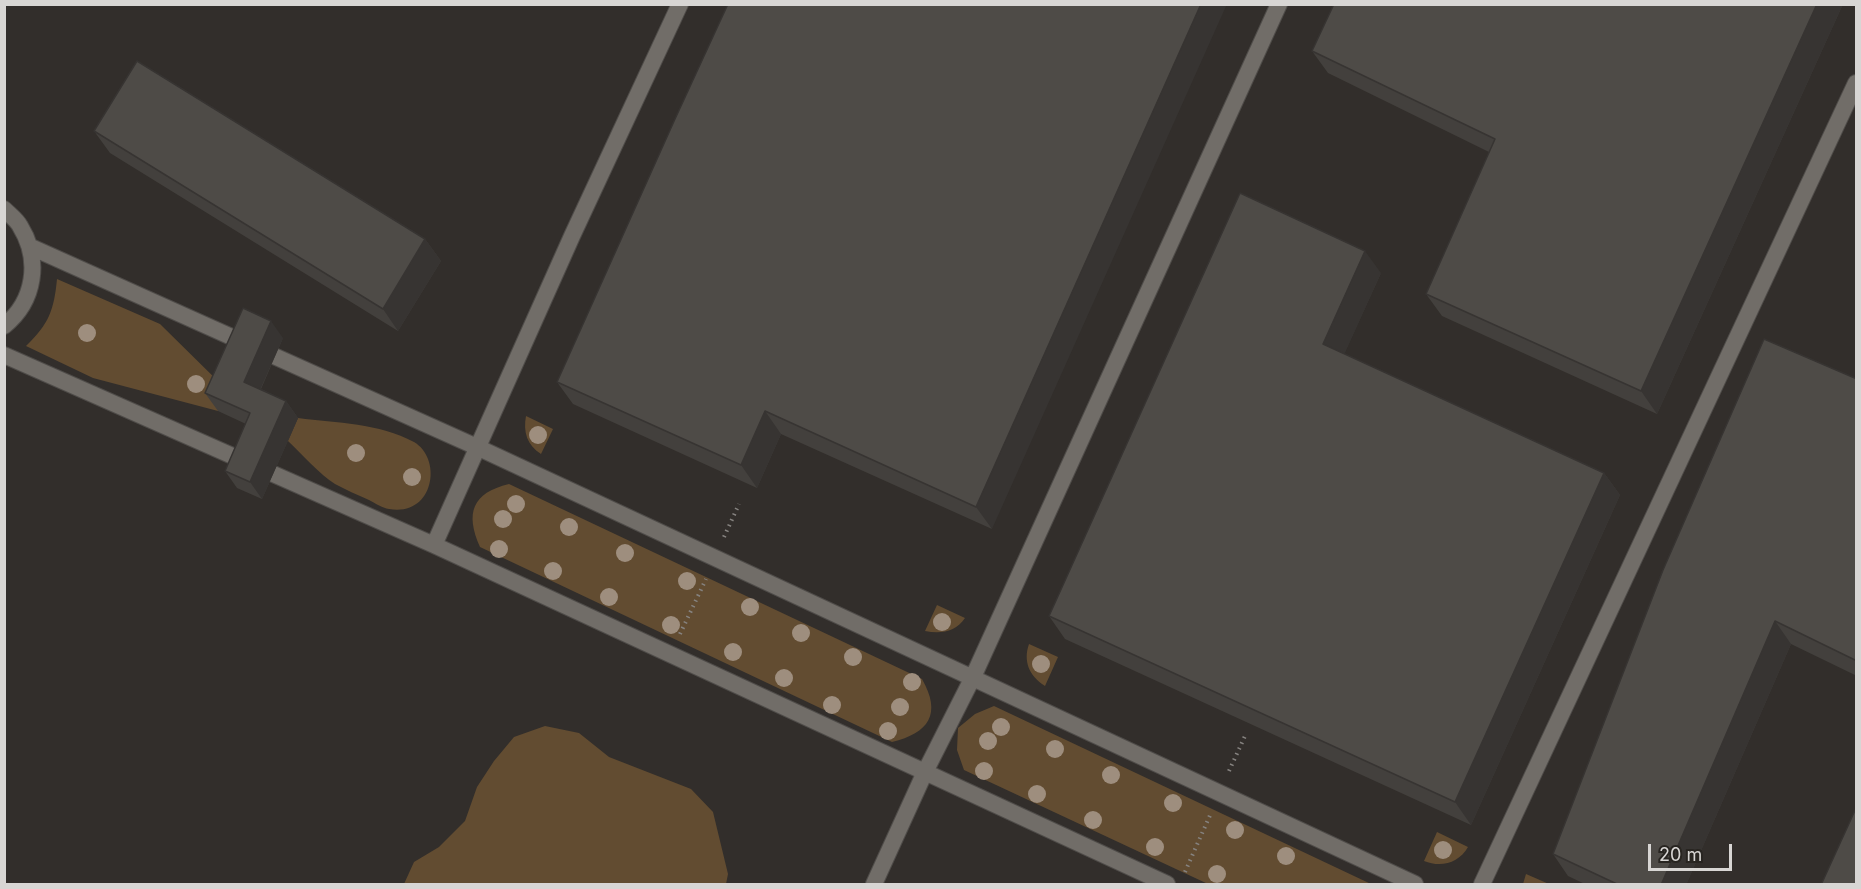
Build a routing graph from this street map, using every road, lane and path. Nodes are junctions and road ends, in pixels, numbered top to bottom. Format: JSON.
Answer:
{"nodes":[{"id":1,"x":680,"y":4,"type":"edge"},
{"id":2,"x":1279,"y":4,"type":"edge"},
{"id":3,"x":1857,"y":83,"type":"edge"},
{"id":4,"x":4,"y":209,"type":"edge"},
{"id":5,"x":31,"y":247,"type":"junction"},
{"id":6,"x":4,"y":326,"type":"edge"},
{"id":7,"x":4,"y":355,"type":"edge"},
{"id":8,"x":479,"y":448,"type":"junction"},
{"id":9,"x":739,"y":504,"type":"dead end"},
{"id":10,"x":724,"y":538,"type":"dead end"},
{"id":11,"x":434,"y":545,"type":"junction"},
{"id":12,"x":706,"y":577,"type":"dead end"},
{"id":13,"x":677,"y":640,"type":"dead end"},
{"id":14,"x":973,"y":677,"type":"junction"},
{"id":15,"x":1245,"y":736,"type":"dead end"},
{"id":16,"x":1229,"y":771,"type":"dead end"},
{"id":17,"x":925,"y":772,"type":"junction"},
{"id":18,"x":1212,"y":809,"type":"dead end"},
{"id":19,"x":1184,"y":873,"type":"dead end"},
{"id":20,"x":874,"y":885,"type":"edge"},
{"id":21,"x":1167,"y":885,"type":"edge"},
{"id":22,"x":1415,"y":885,"type":"edge"},
{"id":23,"x":1482,"y":885,"type":"edge"}],
"edges":[{"from":1,"to":8,"type":"lane"},
{"from":2,"to":14,"type":"lane"},
{"from":3,"to":23,"type":"lane"},
{"from":4,"to":5,"type":"lane"},
{"from":5,"to":6,"type":"lane"},
{"from":5,"to":8,"type":"lane"},
{"from":7,"to":11,"type":"lane"},
{"from":8,"to":11,"type":"lane"},
{"from":8,"to":14,"type":"lane"},
{"from":9,"to":10,"type":"path"},
{"from":11,"to":17,"type":"lane"},
{"from":12,"to":13,"type":"path"},
{"from":14,"to":17,"type":"lane"},
{"from":14,"to":22,"type":"lane"},
{"from":15,"to":16,"type":"path"},
{"from":17,"to":20,"type":"lane"},
{"from":17,"to":21,"type":"lane"},
{"from":18,"to":19,"type":"path"}]}
